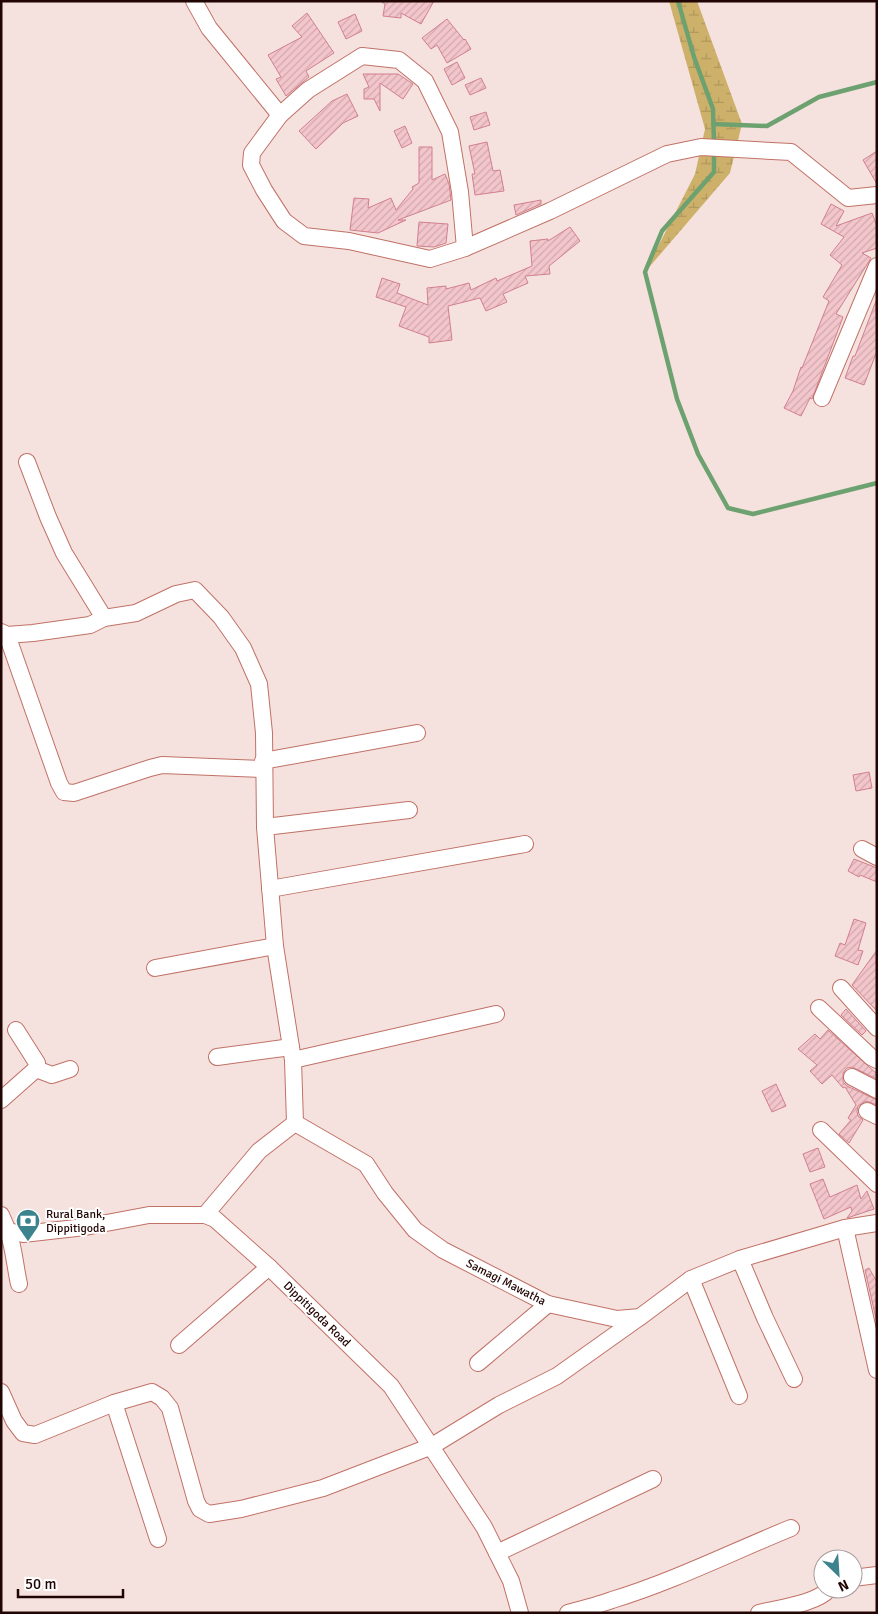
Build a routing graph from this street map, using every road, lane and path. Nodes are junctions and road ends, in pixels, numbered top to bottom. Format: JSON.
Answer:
{"nodes":[{"id":1,"x":194,"y":1,"type":"edge"},
{"id":2,"x":280,"y":115,"type":"junction"},
{"id":3,"x":877,"y":195,"type":"edge"},
{"id":4,"x":466,"y":248,"type":"junction"},
{"id":5,"x":877,"y":266,"type":"edge"},
{"id":6,"x":822,"y":398,"type":"dead end"},
{"id":7,"x":27,"y":462,"type":"dead end"},
{"id":8,"x":104,"y":618,"type":"junction"},
{"id":9,"x":4,"y":634,"type":"edge"},
{"id":10,"x":417,"y":733,"type":"dead end"},
{"id":11,"x":263,"y":765,"type":"junction"},
{"id":12,"x":409,"y":810,"type":"dead end"},
{"id":13,"x":265,"y":827,"type":"junction"},
{"id":14,"x":526,"y":844,"type":"dead end"},
{"id":15,"x":862,"y":849,"type":"dead end"},
{"id":16,"x":877,"y":857,"type":"edge"},
{"id":17,"x":270,"y":889,"type":"junction"},
{"id":18,"x":275,"y":946,"type":"junction"},
{"id":19,"x":155,"y":968,"type":"dead end"},
{"id":20,"x":841,"y":988,"type":"dead end"},
{"id":21,"x":818,"y":1008,"type":"dead end"},
{"id":22,"x":496,"y":1014,"type":"dead end"},
{"id":23,"x":877,"y":1028,"type":"edge"},
{"id":24,"x":16,"y":1030,"type":"dead end"},
{"id":25,"x":292,"y":1053,"type":"junction"},
{"id":26,"x":218,"y":1057,"type":"dead end"},
{"id":27,"x":877,"y":1060,"type":"edge"},
{"id":28,"x":36,"y":1069,"type":"junction"},
{"id":29,"x":70,"y":1069,"type":"dead end"},
{"id":30,"x":852,"y":1077,"type":"dead end"},
{"id":31,"x":877,"y":1090,"type":"edge"},
{"id":32,"x":1,"y":1100,"type":"edge"},
{"id":33,"x":294,"y":1123,"type":"junction"},
{"id":34,"x":821,"y":1130,"type":"dead end"},
{"id":35,"x":877,"y":1184,"type":"edge"},
{"id":36,"x":1,"y":1215,"type":"edge"},
{"id":37,"x":205,"y":1215,"type":"junction"},
{"id":38,"x":877,"y":1223,"type":"edge"},
{"id":39,"x":845,"y":1228,"type":"junction"},
{"id":40,"x":8,"y":1231,"type":"junction"},
{"id":41,"x":8,"y":1257,"type":"edge"},
{"id":42,"x":740,"y":1259,"type":"junction"},
{"id":43,"x":269,"y":1267,"type":"junction"},
{"id":44,"x":692,"y":1279,"type":"junction"},
{"id":45,"x":19,"y":1284,"type":"dead end"},
{"id":46,"x":548,"y":1304,"type":"junction"},
{"id":47,"x":640,"y":1317,"type":"junction"},
{"id":48,"x":178,"y":1345,"type":"dead end"},
{"id":49,"x":478,"y":1363,"type":"dead end"},
{"id":50,"x":877,"y":1370,"type":"edge"},
{"id":51,"x":794,"y":1379,"type":"dead end"},
{"id":52,"x":1,"y":1393,"type":"edge"},
{"id":53,"x":739,"y":1396,"type":"dead end"},
{"id":54,"x":114,"y":1403,"type":"junction"},
{"id":55,"x":432,"y":1446,"type":"junction"},
{"id":56,"x":653,"y":1479,"type":"dead end"},
{"id":57,"x":791,"y":1528,"type":"dead end"},
{"id":58,"x":158,"y":1539,"type":"dead end"},
{"id":59,"x":497,"y":1553,"type":"junction"},
{"id":60,"x":877,"y":1575,"type":"edge"},
{"id":61,"x":863,"y":1577,"type":"edge"},
{"id":62,"x":813,"y":1598,"type":"edge"},
{"id":63,"x":520,"y":1613,"type":"edge"},
{"id":64,"x":568,"y":1613,"type":"edge"},
{"id":65,"x":758,"y":1613,"type":"edge"}],
"edges":[{"from":1,"to":2,"type":"street"},
{"from":2,"to":4,"type":"street"},
{"from":2,"to":4,"type":"street"},
{"from":3,"to":4,"type":"street"},
{"from":5,"to":6,"type":"street"},
{"from":7,"to":8,"type":"street"},
{"from":8,"to":9,"type":"street"},
{"from":8,"to":11,"type":"street"},
{"from":9,"to":11,"type":"street"},
{"from":10,"to":11,"type":"street"},
{"from":11,"to":13,"type":"street"},
{"from":12,"to":13,"type":"street"},
{"from":13,"to":17,"type":"street"},
{"from":14,"to":17,"type":"street"},
{"from":15,"to":16,"type":"street"},
{"from":17,"to":18,"type":"street"},
{"from":18,"to":19,"type":"street"},
{"from":18,"to":25,"type":"street"},
{"from":20,"to":23,"type":"street"},
{"from":21,"to":27,"type":"street"},
{"from":22,"to":25,"type":"street"},
{"from":24,"to":28,"type":"street"},
{"from":25,"to":26,"type":"street"},
{"from":25,"to":33,"type":"street"},
{"from":28,"to":29,"type":"street"},
{"from":28,"to":32,"type":"street"},
{"from":30,"to":31,"type":"street"},
{"from":33,"to":37,"type":"street"},
{"from":33,"to":46,"type":"street","name":"Samagi Mawatha"},
{"from":34,"to":35,"type":"street"},
{"from":36,"to":40,"type":"street"},
{"from":37,"to":40,"type":"street"},
{"from":37,"to":43,"type":"street","name":"Dippitigoda Road"},
{"from":38,"to":39,"type":"street"},
{"from":39,"to":42,"type":"street"},
{"from":39,"to":50,"type":"street"},
{"from":40,"to":41,"type":"street"},
{"from":41,"to":45,"type":"street"},
{"from":42,"to":44,"type":"street"},
{"from":42,"to":51,"type":"street"},
{"from":43,"to":48,"type":"street"},
{"from":43,"to":55,"type":"street","name":"Dippitigoda Road"},
{"from":44,"to":47,"type":"street"},
{"from":44,"to":53,"type":"street"},
{"from":46,"to":47,"type":"street","name":"Samagi Mawatha"},
{"from":46,"to":49,"type":"street"},
{"from":47,"to":55,"type":"street"},
{"from":52,"to":54,"type":"street"},
{"from":54,"to":55,"type":"street"},
{"from":54,"to":58,"type":"street"},
{"from":55,"to":59,"type":"street","name":"Dippitigoda Road"},
{"from":56,"to":59,"type":"street"},
{"from":57,"to":64,"type":"street"},
{"from":59,"to":63,"type":"street","name":"Dippitigoda Road"},
{"from":60,"to":61,"type":"street"},
{"from":62,"to":65,"type":"street"}]}
